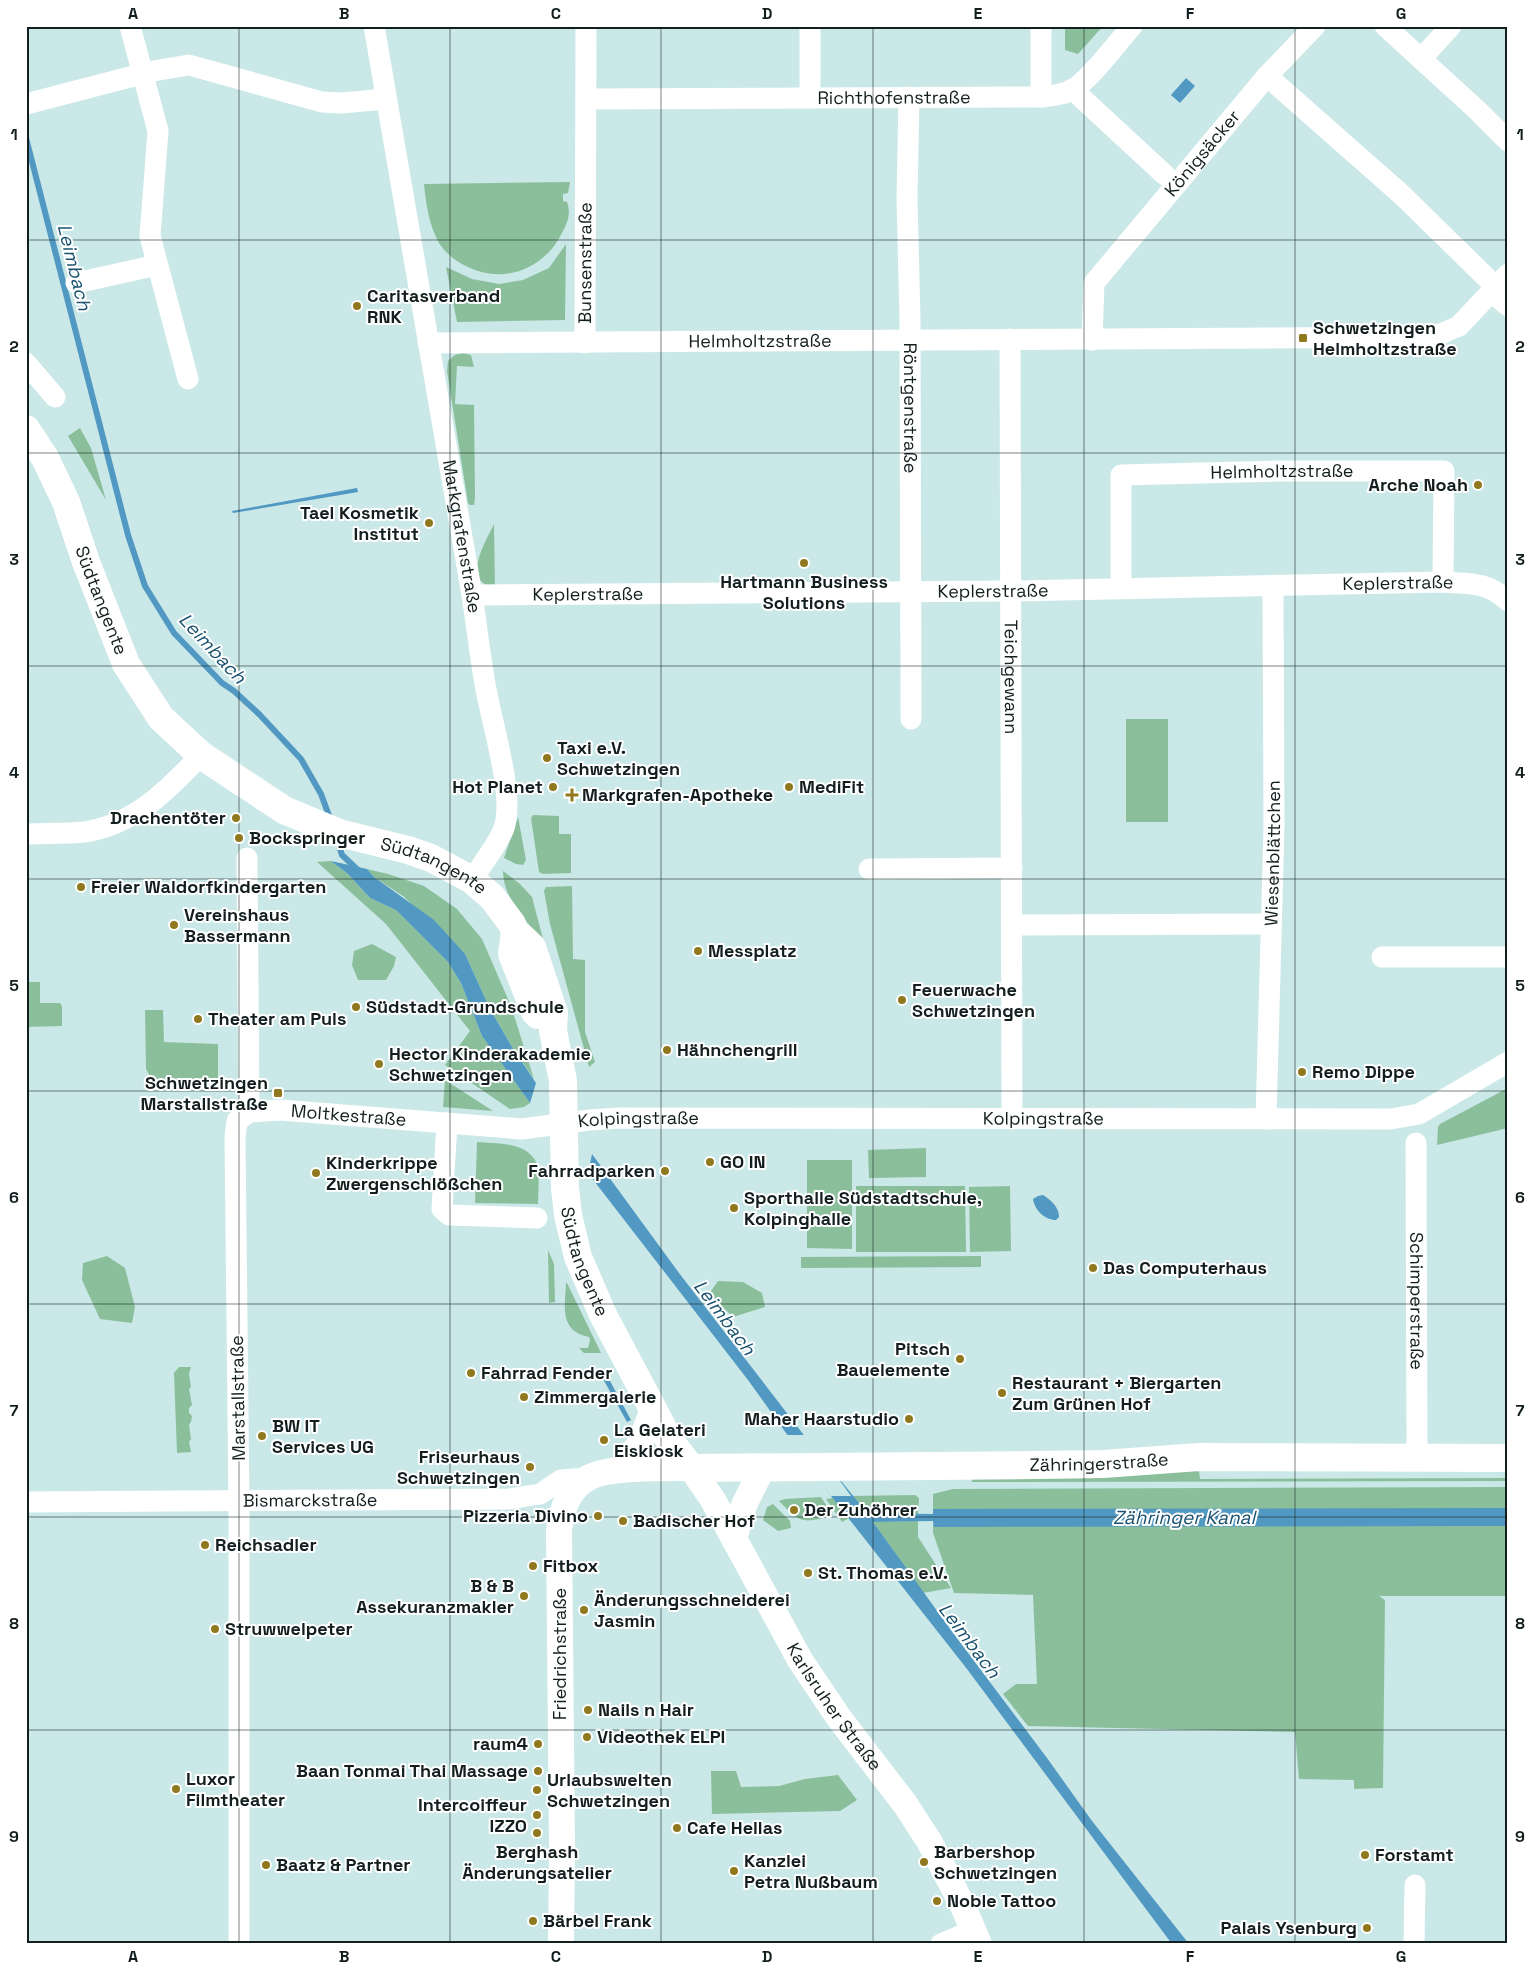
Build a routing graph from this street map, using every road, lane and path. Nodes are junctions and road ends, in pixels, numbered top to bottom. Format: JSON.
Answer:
{"nodes":[{"id":1,"x":130,"y":26,"type":"edge"},
{"id":2,"x":374,"y":26,"type":"edge"},
{"id":3,"x":586,"y":26,"type":"edge"},
{"id":4,"x":810,"y":26,"type":"edge"},
{"id":5,"x":1041,"y":26,"type":"edge"},
{"id":6,"x":1132,"y":26,"type":"edge"},
{"id":7,"x":1315,"y":26,"type":"edge"},
{"id":8,"x":1385,"y":26,"type":"edge"},
{"id":9,"x":1451,"y":26,"type":"edge"},
{"id":10,"x":1421,"y":59,"type":"junction"},
{"id":11,"x":144,"y":74,"type":"junction"},
{"id":12,"x":1268,"y":76,"type":"junction"},
{"id":13,"x":1072,"y":90,"type":"junction"},
{"id":14,"x":909,"y":97,"type":"junction"},
{"id":15,"x":1041,"y":97,"type":"junction"},
{"id":16,"x":810,"y":98,"type":"junction"},
{"id":17,"x":386,"y":99,"type":"junction"},
{"id":18,"x":586,"y":99,"type":"junction"},
{"id":19,"x":28,"y":103,"type":"edge"},
{"id":20,"x":1505,"y":134,"type":"edge"},
{"id":21,"x":1165,"y":175,"type":"dead end"},
{"id":22,"x":157,"y":265,"type":"junction"},
{"id":23,"x":76,"y":283,"type":"dead end"},
{"id":24,"x":1498,"y":284,"type":"edge"},
{"id":25,"x":1508,"y":306,"type":"edge"},
{"id":26,"x":910,"y":340,"type":"junction"},
{"id":27,"x":1010,"y":340,"type":"junction"},
{"id":28,"x":1092,"y":340,"type":"junction"},
{"id":29,"x":428,"y":343,"type":"junction"},
{"id":30,"x":585,"y":343,"type":"junction"},
{"id":31,"x":26,"y":363,"type":"edge"},
{"id":32,"x":188,"y":379,"type":"dead end"},
{"id":33,"x":55,"y":397,"type":"dead end"},
{"id":34,"x":26,"y":429,"type":"edge"},
{"id":35,"x":1442,"y":582,"type":"junction"},
{"id":36,"x":1273,"y":586,"type":"junction"},
{"id":37,"x":1121,"y":588,"type":"junction"},
{"id":38,"x":1010,"y":591,"type":"junction"},
{"id":39,"x":912,"y":592,"type":"junction"},
{"id":40,"x":472,"y":594,"type":"junction"},
{"id":41,"x":1508,"y":601,"type":"edge"},
{"id":42,"x":911,"y":719,"type":"dead end"},
{"id":43,"x":201,"y":756,"type":"junction"},
{"id":44,"x":26,"y":834,"type":"edge"},
{"id":45,"x":247,"y":858,"type":"dead end"},
{"id":46,"x":1012,"y":868,"type":"junction"},
{"id":47,"x":869,"y":869,"type":"dead end"},
{"id":48,"x":472,"y":880,"type":"junction"},
{"id":49,"x":1012,"y":924,"type":"junction"},
{"id":50,"x":1271,"y":924,"type":"junction"},
{"id":51,"x":1382,"y":957,"type":"dead end"},
{"id":52,"x":1508,"y":957,"type":"edge"},
{"id":53,"x":1508,"y":1062,"type":"edge"},
{"id":54,"x":249,"y":1112,"type":"junction"},
{"id":55,"x":1012,"y":1119,"type":"junction"},
{"id":56,"x":1266,"y":1119,"type":"junction"},
{"id":57,"x":447,"y":1123,"type":"junction"},
{"id":58,"x":564,"y":1123,"type":"junction"},
{"id":59,"x":1416,"y":1143,"type":"dead end"},
{"id":60,"x":537,"y":1218,"type":"dead end"},
{"id":61,"x":653,"y":1409,"type":"junction"},
{"id":62,"x":1417,"y":1458,"type":"junction"},
{"id":63,"x":1508,"y":1458,"type":"edge"},
{"id":64,"x":763,"y":1467,"type":"junction"},
{"id":65,"x":691,"y":1468,"type":"junction"},
{"id":66,"x":619,"y":1470,"type":"junction"},
{"id":67,"x":588,"y":1478,"type":"junction"},
{"id":68,"x":239,"y":1500,"type":"junction"},
{"id":69,"x":26,"y":1502,"type":"edge"},
{"id":70,"x":734,"y":1539,"type":"junction"},
{"id":71,"x":1415,"y":1885,"type":"dead end"},
{"id":72,"x":977,"y":1937,"type":"edge"},
{"id":73,"x":239,"y":1944,"type":"edge"},
{"id":74,"x":561,"y":1944,"type":"edge"},
{"id":75,"x":941,"y":1944,"type":"edge"},
{"id":76,"x":1414,"y":1944,"type":"edge"}],
"edges":[{"from":1,"to":11,"type":"street"},
{"from":2,"to":17,"type":"street","name":"Markgrafenstraße"},
{"from":3,"to":18,"type":"street","name":"Bunsenstraße"},
{"from":4,"to":16,"type":"street"},
{"from":5,"to":15,"type":"street"},
{"from":6,"to":13,"type":"street"},
{"from":7,"to":12,"type":"street","name":"Königsäcker"},
{"from":8,"to":10,"type":"street"},
{"from":9,"to":10,"type":"street"},
{"from":10,"to":20,"type":"street"},
{"from":11,"to":17,"type":"street"},
{"from":11,"to":19,"type":"street"},
{"from":11,"to":22,"type":"street"},
{"from":12,"to":24,"type":"street"},
{"from":12,"to":28,"type":"street","name":"Königsäcker"},
{"from":13,"to":15,"type":"street","name":"Richthofenstraße"},
{"from":13,"to":21,"type":"street"},
{"from":14,"to":15,"type":"street","name":"Richthofenstraße"},
{"from":14,"to":16,"type":"street","name":"Richthofenstraße"},
{"from":14,"to":26,"type":"street","name":"Röntgenstraße"},
{"from":16,"to":18,"type":"street","name":"Richthofenstraße"},
{"from":17,"to":29,"type":"street","name":"Markgrafenstraße"},
{"from":18,"to":30,"type":"street","name":"Bunsenstraße"},
{"from":22,"to":23,"type":"street"},
{"from":22,"to":32,"type":"street"},
{"from":24,"to":25,"type":"street"},
{"from":24,"to":28,"type":"street","name":"Helmholtzstraße"},
{"from":26,"to":27,"type":"street","name":"Helmholtzstraße"},
{"from":26,"to":30,"type":"street","name":"Helmholtzstraße"},
{"from":26,"to":39,"type":"street","name":"Röntgenstraße"},
{"from":27,"to":28,"type":"street","name":"Helmholtzstraße"},
{"from":27,"to":38,"type":"street","name":"Teichgewann"},
{"from":29,"to":30,"type":"street","name":"Helmholtzstraße"},
{"from":29,"to":40,"type":"street","name":"Markgrafenstraße"},
{"from":31,"to":33,"type":"street"},
{"from":34,"to":43,"type":"main road","name":"Südtangente"},
{"from":35,"to":36,"type":"street","name":"Keplerstraße"},
{"from":35,"to":37,"type":"street","name":"Helmholtzstraße"},
{"from":35,"to":41,"type":"street","name":"Keplerstraße"},
{"from":36,"to":37,"type":"street","name":"Keplerstraße"},
{"from":36,"to":50,"type":"street","name":"Wiesenblättchen"},
{"from":37,"to":38,"type":"street","name":"Keplerstraße"},
{"from":38,"to":39,"type":"street","name":"Keplerstraße"},
{"from":38,"to":46,"type":"street","name":"Teichgewann"},
{"from":39,"to":40,"type":"street","name":"Keplerstraße"},
{"from":39,"to":42,"type":"street","name":"Röntgenstraße"},
{"from":40,"to":48,"type":"street","name":"Markgrafenstraße"},
{"from":43,"to":44,"type":"street"},
{"from":43,"to":48,"type":"main road","name":"Südtangente"},
{"from":45,"to":54,"type":"street"},
{"from":46,"to":47,"type":"street"},
{"from":46,"to":49,"type":"street","name":"Teichgewann"},
{"from":48,"to":58,"type":"main road","name":"Südtangente"},
{"from":49,"to":50,"type":"street"},
{"from":49,"to":55,"type":"street","name":"Teichgewann"},
{"from":50,"to":56,"type":"street","name":"Wiesenblättchen"},
{"from":51,"to":52,"type":"street"},
{"from":53,"to":56,"type":"street","name":"Kolpingstraße"},
{"from":54,"to":57,"type":"street","name":"Moltkestraße"},
{"from":54,"to":68,"type":"street","name":"Marstallstraße"},
{"from":55,"to":56,"type":"street","name":"Kolpingstraße"},
{"from":55,"to":58,"type":"street","name":"Kolpingstraße"},
{"from":57,"to":58,"type":"street","name":"Moltkestraße"},
{"from":57,"to":60,"type":"street"},
{"from":58,"to":61,"type":"main road","name":"Südtangente"},
{"from":59,"to":62,"type":"street","name":"Schimperstraße"},
{"from":61,"to":65,"type":"main road","name":"Südtangente"},
{"from":61,"to":66,"type":"street"},
{"from":62,"to":63,"type":"main road","name":"Zähringerstraße"},
{"from":62,"to":64,"type":"main road","name":"Zähringerstraße"},
{"from":64,"to":65,"type":"main road","name":"Zähringerstraße"},
{"from":64,"to":70,"type":"street"},
{"from":65,"to":66,"type":"street","name":"Friedrichstraße"},
{"from":65,"to":70,"type":"street","name":"Karlsruher Straße"},
{"from":66,"to":67,"type":"street","name":"Friedrichstraße"},
{"from":67,"to":68,"type":"street","name":"Bismarckstraße"},
{"from":67,"to":74,"type":"street","name":"Friedrichstraße"},
{"from":68,"to":69,"type":"street","name":"Bismarckstraße"},
{"from":68,"to":73,"type":"street","name":"Marstallstraße"},
{"from":70,"to":72,"type":"street","name":"Karlsruher Straße"},
{"from":71,"to":76,"type":"street"},
{"from":72,"to":75,"type":"street"}]}
